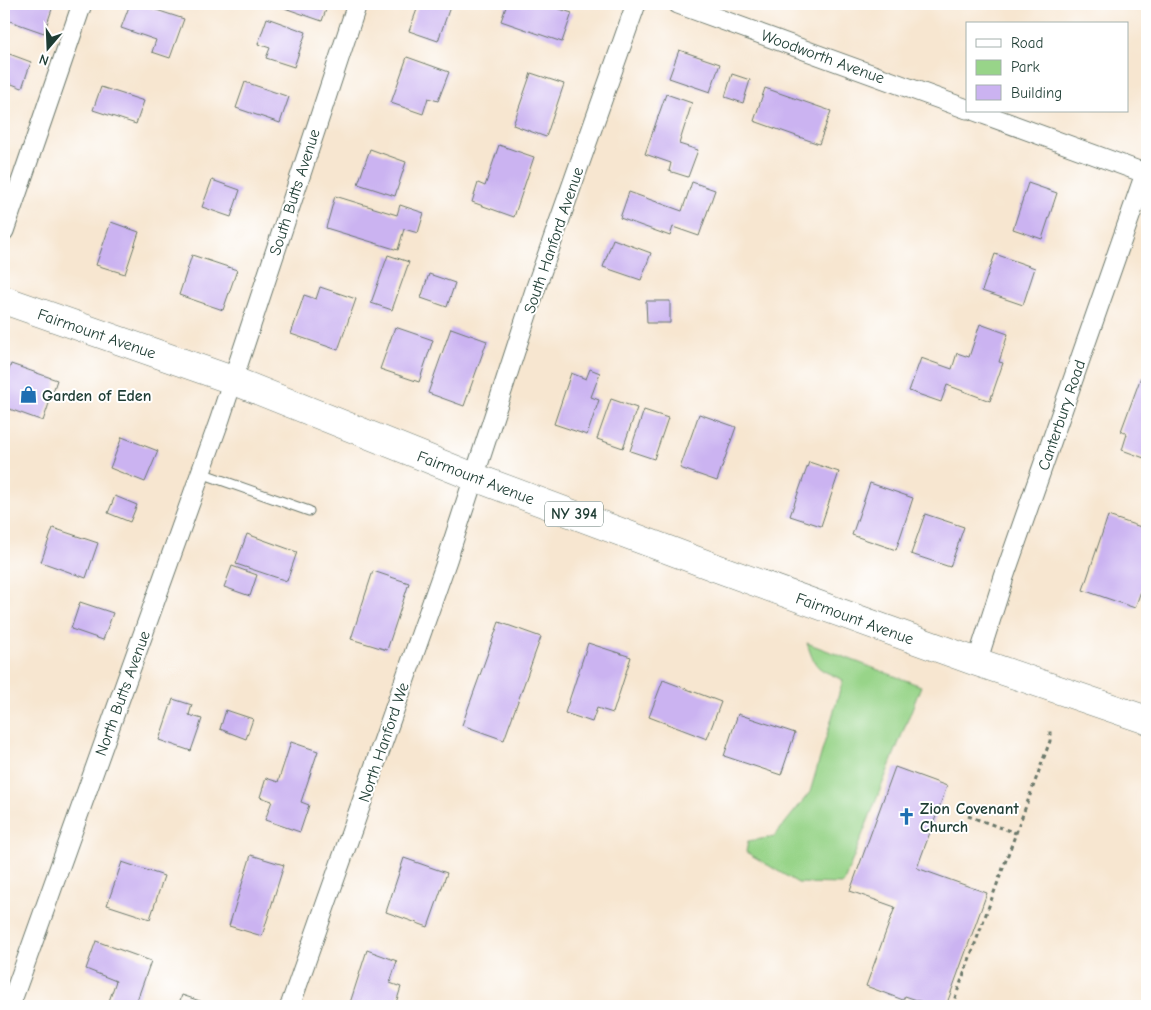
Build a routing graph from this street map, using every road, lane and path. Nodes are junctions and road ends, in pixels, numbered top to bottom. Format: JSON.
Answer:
{"nodes":[{"id":1,"x":82,"y":4,"type":"edge"},
{"id":2,"x":357,"y":4,"type":"edge"},
{"id":3,"x":636,"y":4,"type":"edge"},
{"id":4,"x":678,"y":4,"type":"edge"},
{"id":5,"x":966,"y":108,"type":"edge"},
{"id":6,"x":978,"y":112,"type":"edge"},
{"id":7,"x":1147,"y":172,"type":"edge"},
{"id":8,"x":4,"y":231,"type":"edge"},
{"id":9,"x":4,"y":300,"type":"edge"},
{"id":10,"x":232,"y":380,"type":"junction"},
{"id":11,"x":200,"y":473,"type":"junction"},
{"id":12,"x":474,"y":477,"type":"junction"},
{"id":13,"x":309,"y":511,"type":"dead end"},
{"id":14,"x":977,"y":662,"type":"junction"},
{"id":15,"x":1147,"y":720,"type":"edge"},
{"id":16,"x":1050,"y":728,"type":"dead end"},
{"id":17,"x":968,"y":816,"type":"dead end"},
{"id":18,"x":1016,"y":833,"type":"junction"},
{"id":19,"x":10,"y":1006,"type":"edge"},
{"id":20,"x":290,"y":1006,"type":"edge"},
{"id":21,"x":952,"y":1006,"type":"edge"}],
"edges":[{"from":1,"to":8,"type":"street"},
{"from":2,"to":10,"type":"street","name":"South Butts Avenue"},
{"from":3,"to":12,"type":"street","name":"South Hanford Avenue"},
{"from":4,"to":5,"type":"street","name":"Woodworth Avenue"},
{"from":6,"to":7,"type":"street"},
{"from":7,"to":14,"type":"street","name":"Canterbury Road"},
{"from":9,"to":10,"type":"main road","name":"Fairmount Avenue","number":"NY 394"},
{"from":10,"to":11,"type":"street","name":"North Butts Avenue"},
{"from":10,"to":12,"type":"main road","name":"Fairmount Avenue","number":"NY 394"},
{"from":11,"to":13,"type":"lane"},
{"from":11,"to":19,"type":"street","name":"North Butts Avenue"},
{"from":12,"to":14,"type":"main road","name":"Fairmount Avenue","number":"NY 394"},
{"from":12,"to":20,"type":"street","name":"North Hanford We"},
{"from":14,"to":15,"type":"main road","name":"Fairmount Avenue","number":"NY 394"},
{"from":16,"to":18,"type":"path"},
{"from":17,"to":18,"type":"path"},
{"from":18,"to":21,"type":"path"}]}
